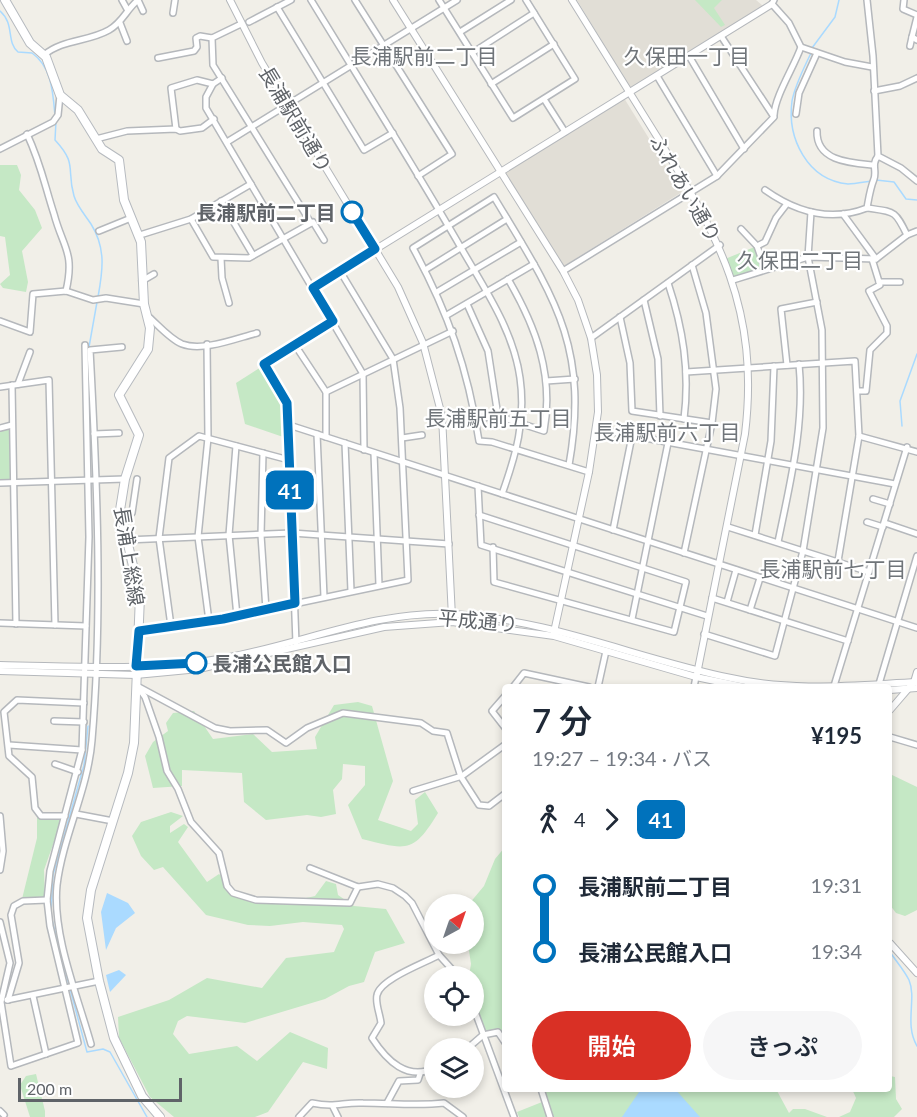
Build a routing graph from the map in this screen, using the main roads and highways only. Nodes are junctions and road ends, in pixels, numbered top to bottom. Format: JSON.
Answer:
{"nodes":[{"id":1,"x":5,"y":0,"type":"edge"},
{"id":2,"x":160,"y":1117,"type":"edge"}],
"edges":[{"from":1,"to":2,"type":"main road","name":"長浦上総線"}]}
